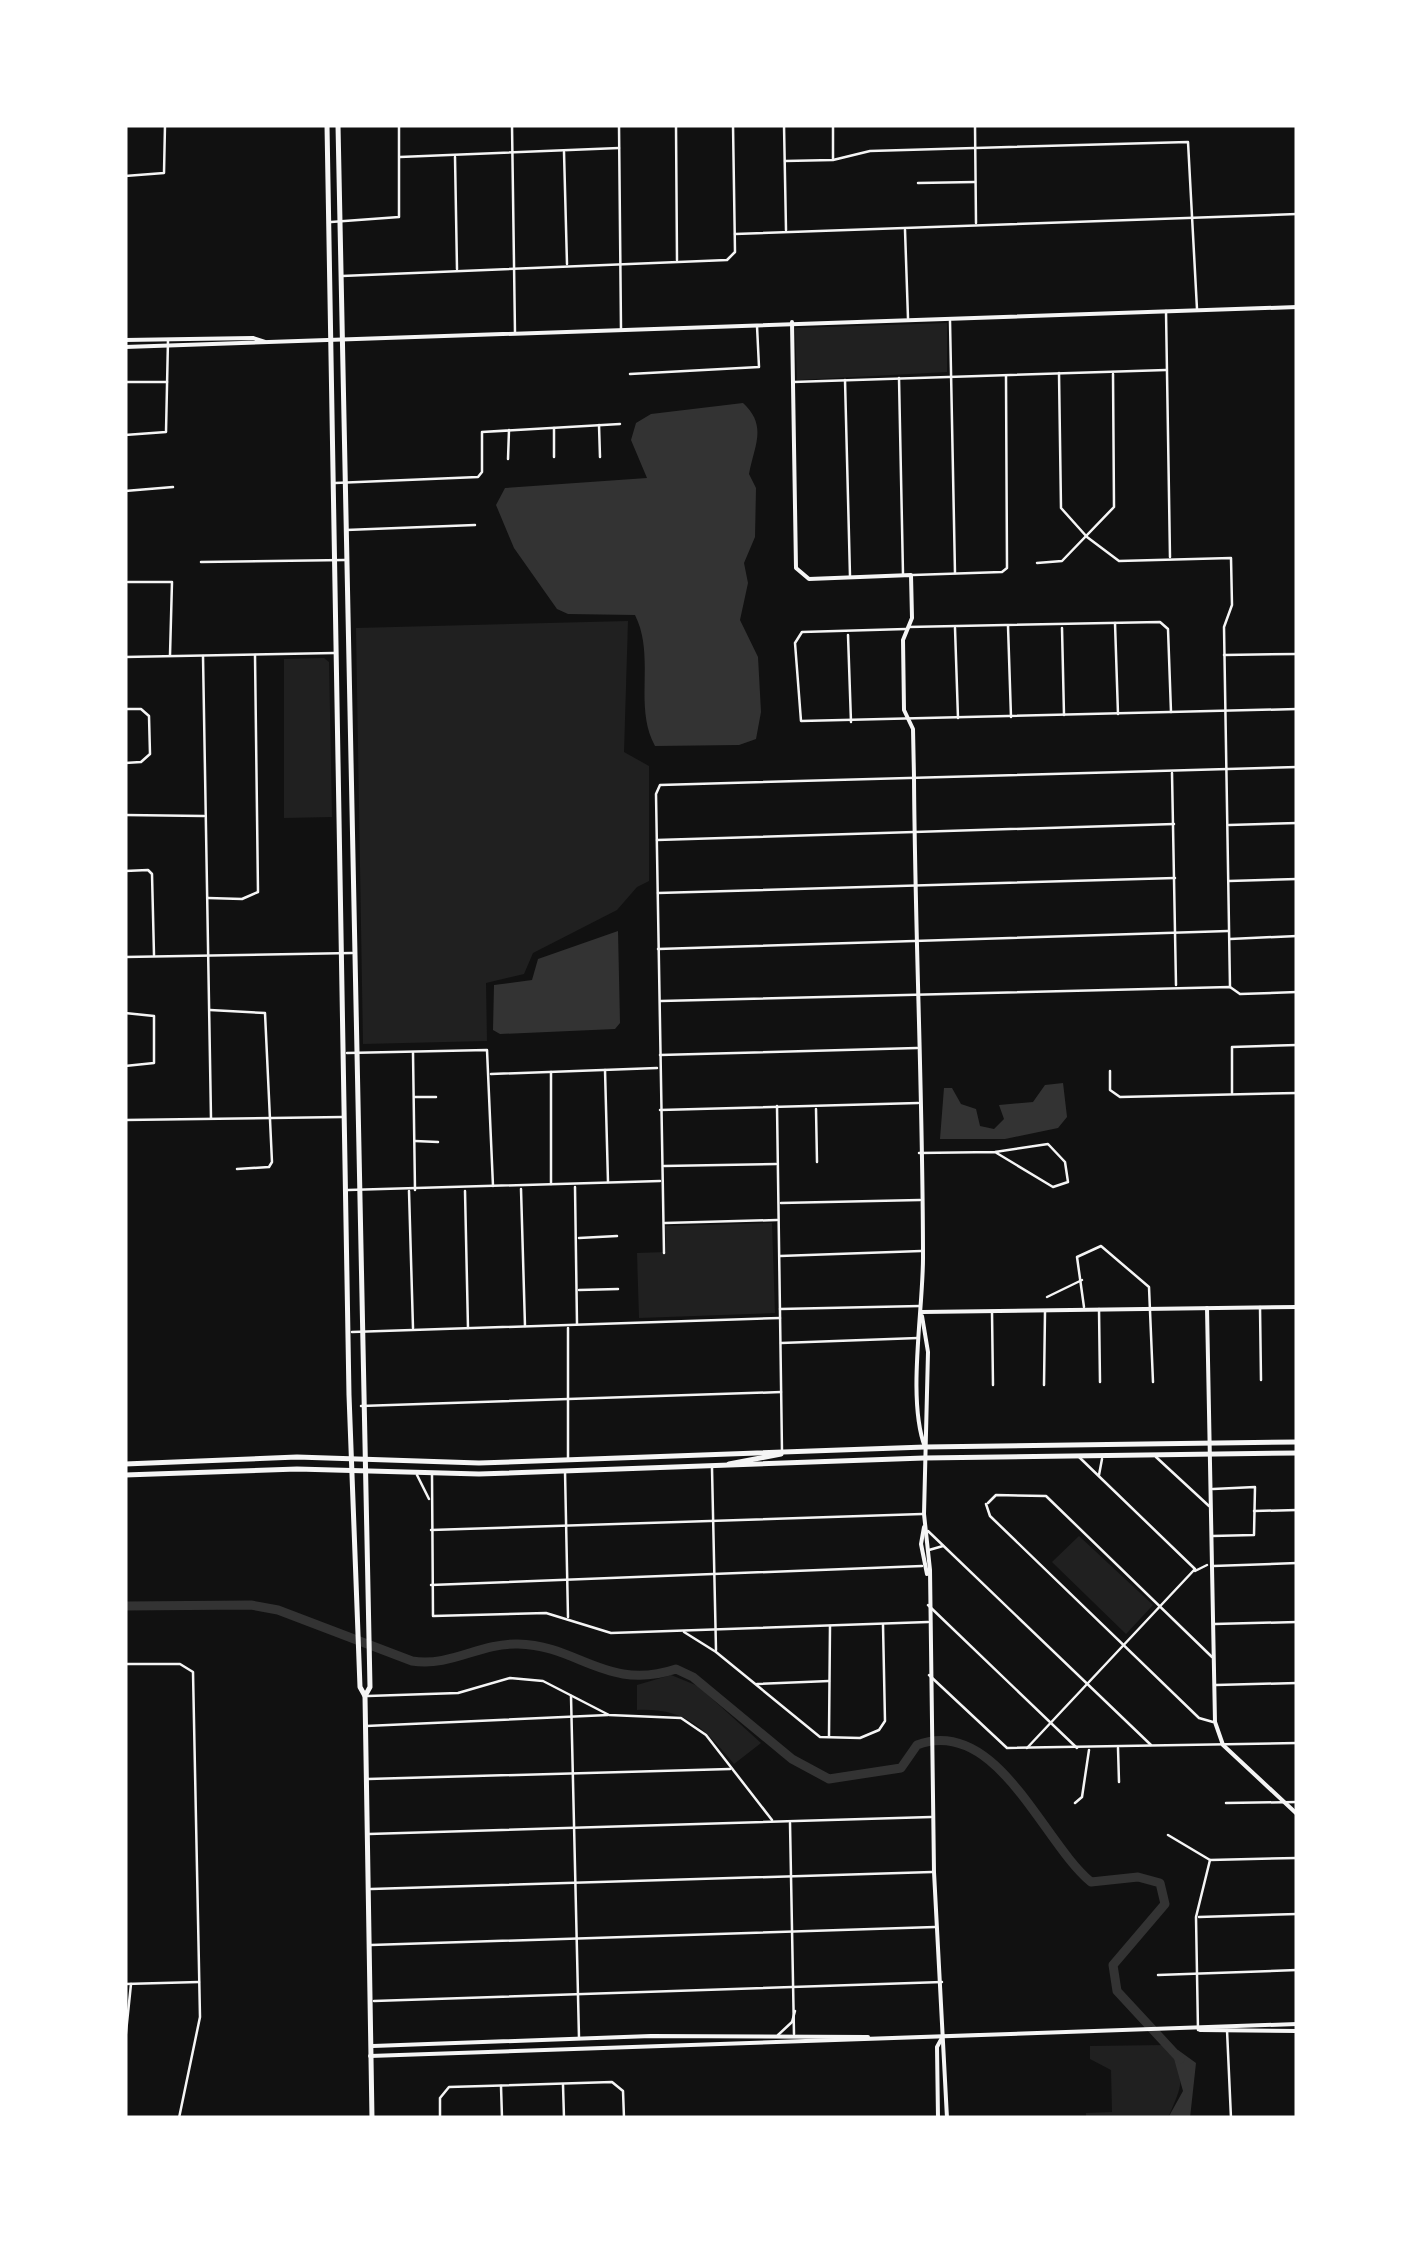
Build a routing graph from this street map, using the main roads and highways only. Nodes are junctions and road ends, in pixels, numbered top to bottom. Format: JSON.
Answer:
{"nodes":[{"id":1,"x":328,"y":125,"type":"edge"},
{"id":2,"x":338,"y":125,"type":"edge"},
{"id":3,"x":336,"y":653,"type":"junction"},
{"id":4,"x":346,"y":666,"type":"junction"},
{"id":5,"x":345,"y":1116,"type":"junction"},
{"id":6,"x":356,"y":1134,"type":"junction"},
{"id":7,"x":1297,"y":1440,"type":"edge"},
{"id":8,"x":782,"y":1452,"type":"junction"},
{"id":9,"x":1297,"y":1456,"type":"edge"},
{"id":10,"x":350,"y":1458,"type":"junction"},
{"id":11,"x":362,"y":1459,"type":"junction"},
{"id":12,"x":568,"y":1461,"type":"junction"},
{"id":13,"x":580,"y":1461,"type":"junction"},
{"id":14,"x":125,"y":1464,"type":"edge"},
{"id":15,"x":727,"y":1466,"type":"junction"},
{"id":16,"x":350,"y":1471,"type":"junction"},
{"id":17,"x":565,"y":1471,"type":"junction"},
{"id":18,"x":362,"y":1472,"type":"junction"},
{"id":19,"x":550,"y":1472,"type":"junction"},
{"id":20,"x":125,"y":1474,"type":"edge"},
{"id":21,"x":357,"y":1587,"type":"junction"},
{"id":22,"x":368,"y":1601,"type":"junction"},
{"id":23,"x":365,"y":1696,"type":"junction"},
{"id":24,"x":372,"y":2118,"type":"edge"}],
"edges":[{"from":1,"to":3,"type":"main road"},
{"from":2,"to":4,"type":"main road"},
{"from":3,"to":4,"type":"main road"},
{"from":3,"to":5,"type":"main road"},
{"from":4,"to":6,"type":"main road"},
{"from":5,"to":6,"type":"main road"},
{"from":5,"to":10,"type":"main road"},
{"from":6,"to":11,"type":"main road"},
{"from":7,"to":8,"type":"main road"},
{"from":8,"to":13,"type":"main road"},
{"from":8,"to":15,"type":"main road"},
{"from":9,"to":15,"type":"main road"},
{"from":10,"to":11,"type":"main road"},
{"from":10,"to":14,"type":"main road"},
{"from":10,"to":16,"type":"main road"},
{"from":11,"to":12,"type":"main road"},
{"from":11,"to":18,"type":"main road"},
{"from":12,"to":13,"type":"main road"},
{"from":12,"to":19,"type":"main road"},
{"from":13,"to":17,"type":"main road"},
{"from":15,"to":17,"type":"main road"},
{"from":16,"to":18,"type":"main road"},
{"from":16,"to":20,"type":"main road"},
{"from":16,"to":21,"type":"main road"},
{"from":17,"to":19,"type":"main road"},
{"from":18,"to":19,"type":"main road"},
{"from":18,"to":22,"type":"main road"},
{"from":21,"to":22,"type":"main road"},
{"from":21,"to":23,"type":"main road"},
{"from":22,"to":23,"type":"main road"},
{"from":23,"to":24,"type":"main road"}]}
